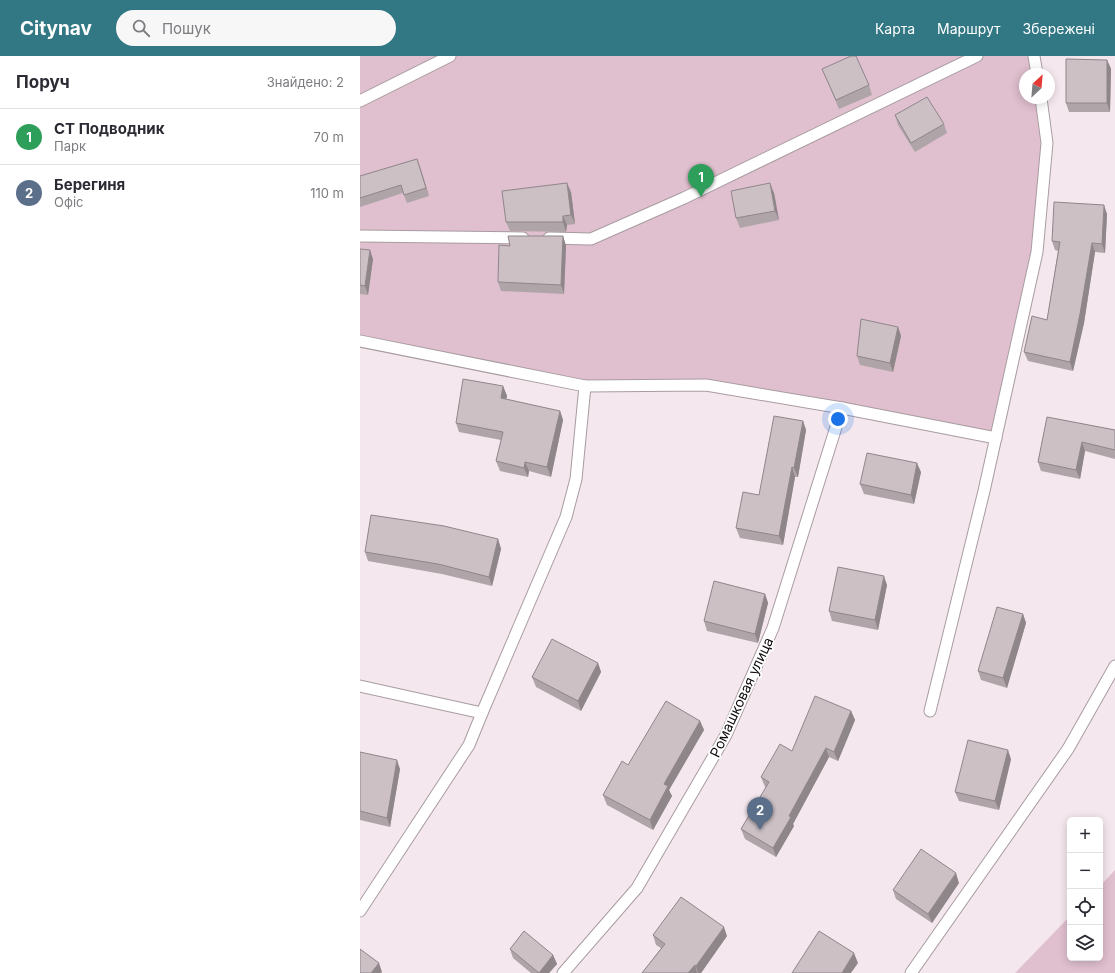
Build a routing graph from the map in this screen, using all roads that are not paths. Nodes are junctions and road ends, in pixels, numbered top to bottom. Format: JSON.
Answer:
{"nodes":[{"id":1,"x":450,"y":56,"type":"edge"},
{"id":2,"x":977,"y":56,"type":"edge"},
{"id":3,"x":1034,"y":56,"type":"edge"},
{"id":4,"x":1036,"y":68,"type":"edge"},
{"id":5,"x":360,"y":101,"type":"edge"},
{"id":6,"x":1041,"y":104,"type":"edge"},
{"id":7,"x":360,"y":236,"type":"edge"},
{"id":8,"x":360,"y":341,"type":"edge"},
{"id":9,"x":585,"y":386,"type":"junction"},
{"id":10,"x":842,"y":408,"type":"junction"},
{"id":11,"x":996,"y":438,"type":"junction"},
{"id":12,"x":1115,"y":666,"type":"edge"},
{"id":13,"x":360,"y":686,"type":"edge"},
{"id":14,"x":930,"y":711,"type":"dead end"},
{"id":15,"x":482,"y":713,"type":"junction"},
{"id":16,"x":360,"y":911,"type":"edge"},
{"id":17,"x":563,"y":973,"type":"edge"},
{"id":18,"x":911,"y":973,"type":"edge"}],
"edges":[{"from":1,"to":5,"type":"lane"},
{"from":2,"to":7,"type":"lane"},
{"from":3,"to":4,"type":"lane"},
{"from":6,"to":11,"type":"lane"},
{"from":8,"to":9,"type":"lane"},
{"from":9,"to":10,"type":"lane"},
{"from":9,"to":15,"type":"lane"},
{"from":10,"to":11,"type":"lane"},
{"from":10,"to":17,"type":"lane","name":"Ромашковая улица"},
{"from":11,"to":14,"type":"lane"},
{"from":12,"to":18,"type":"lane"},
{"from":13,"to":15,"type":"lane"},
{"from":15,"to":16,"type":"lane"}]}
